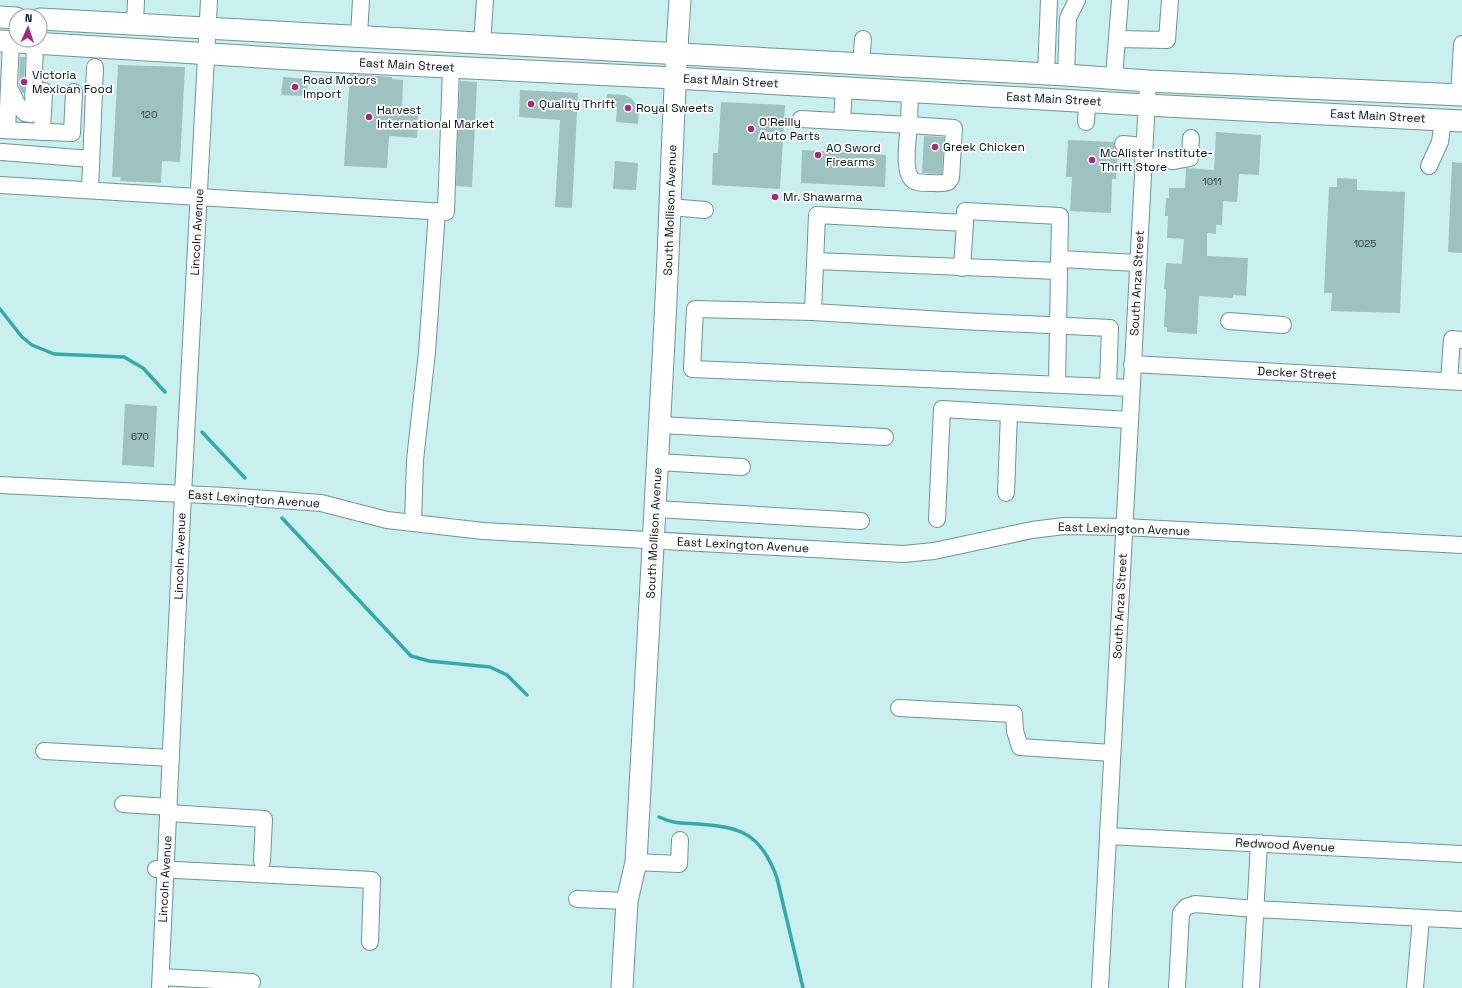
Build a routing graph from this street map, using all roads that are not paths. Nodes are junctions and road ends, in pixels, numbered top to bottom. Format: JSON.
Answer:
{"nodes":[{"id":1,"x":136,"y":0,"type":"edge"},
{"id":2,"x":209,"y":0,"type":"edge"},
{"id":3,"x":361,"y":0,"type":"edge"},
{"id":4,"x":484,"y":0,"type":"edge"},
{"id":5,"x":680,"y":0,"type":"edge"},
{"id":6,"x":1049,"y":0,"type":"edge"},
{"id":7,"x":1077,"y":0,"type":"edge"},
{"id":8,"x":1120,"y":0,"type":"edge"},
{"id":9,"x":1170,"y":0,"type":"edge"},
{"id":10,"x":48,"y":19,"type":"edge"},
{"id":11,"x":135,"y":24,"type":"junction"},
{"id":12,"x":207,"y":28,"type":"junction"},
{"id":13,"x":359,"y":36,"type":"junction"},
{"id":14,"x":863,"y":39,"type":"dead end"},
{"id":15,"x":1117,"y":39,"type":"junction"},
{"id":16,"x":6,"y":42,"type":"edge"},
{"id":17,"x":482,"y":43,"type":"junction"},
{"id":18,"x":48,"y":44,"type":"edge"},
{"id":19,"x":1462,"y":44,"type":"edge"},
{"id":20,"x":40,"y":48,"type":"edge"},
{"id":21,"x":41,"y":48,"type":"edge"},
{"id":22,"x":676,"y":53,"type":"junction"},
{"id":23,"x":206,"y":54,"type":"junction"},
{"id":24,"x":358,"y":63,"type":"junction"},
{"id":25,"x":861,"y":64,"type":"junction"},
{"id":26,"x":95,"y":67,"type":"dead end"},
{"id":27,"x":451,"y":67,"type":"junction"},
{"id":28,"x":1056,"y":74,"type":"junction"},
{"id":29,"x":1114,"y":77,"type":"junction"},
{"id":30,"x":675,"y":78,"type":"junction"},
{"id":31,"x":1148,"y":81,"type":"junction"},
{"id":32,"x":9,"y":87,"type":"junction"},
{"id":33,"x":844,"y":87,"type":"junction"},
{"id":34,"x":910,"y":91,"type":"junction"},
{"id":35,"x":74,"y":92,"type":"dead end"},
{"id":36,"x":1461,"y":95,"type":"edge"},
{"id":37,"x":1087,"y":101,"type":"junction"},
{"id":38,"x":1146,"y":105,"type":"junction"},
{"id":39,"x":801,"y":119,"type":"dead end"},
{"id":40,"x":1453,"y":120,"type":"edge"},
{"id":41,"x":842,"y":121,"type":"junction"},
{"id":42,"x":1086,"y":122,"type":"dead end"},
{"id":43,"x":909,"y":126,"type":"junction"},
{"id":44,"x":3,"y":130,"type":"edge"},
{"id":45,"x":42,"y":132,"type":"junction"},
{"id":46,"x":1191,"y":138,"type":"dead end"},
{"id":47,"x":1124,"y":144,"type":"dead end"},
{"id":48,"x":2,"y":152,"type":"dead end"},
{"id":49,"x":1143,"y":152,"type":"junction"},
{"id":50,"x":91,"y":159,"type":"junction"},
{"id":51,"x":1428,"y":166,"type":"dead end"},
{"id":52,"x":0,"y":185,"type":"edge"},
{"id":53,"x":90,"y":190,"type":"junction"},
{"id":54,"x":199,"y":196,"type":"junction"},
{"id":55,"x":670,"y":207,"type":"junction"},
{"id":56,"x":705,"y":210,"type":"dead end"},
{"id":57,"x":437,"y":211,"type":"junction"},
{"id":58,"x":965,"y":223,"type":"junction"},
{"id":59,"x":815,"y":261,"type":"junction"},
{"id":60,"x":1138,"y":264,"type":"junction"},
{"id":61,"x":1059,"y":265,"type":"junction"},
{"id":62,"x":962,"y":268,"type":"junction"},
{"id":63,"x":813,"y":312,"type":"junction"},
{"id":64,"x":1229,"y":321,"type":"dead end"},
{"id":65,"x":1057,"y":324,"type":"junction"},
{"id":66,"x":1283,"y":325,"type":"dead end"},
{"id":67,"x":1462,"y":340,"type":"edge"},
{"id":68,"x":1132,"y":364,"type":"junction"},
{"id":69,"x":1456,"y":381,"type":"edge"},
{"id":70,"x":1056,"y":384,"type":"junction"},
{"id":71,"x":1108,"y":386,"type":"junction"},
{"id":72,"x":1131,"y":388,"type":"junction"},
{"id":73,"x":1009,"y":413,"type":"junction"},
{"id":74,"x":1130,"y":420,"type":"junction"},
{"id":75,"x":660,"y":425,"type":"junction"},
{"id":76,"x":886,"y":437,"type":"dead end"},
{"id":77,"x":658,"y":462,"type":"junction"},
{"id":78,"x":742,"y":467,"type":"dead end"},
{"id":79,"x":0,"y":485,"type":"edge"},
{"id":80,"x":1006,"y":492,"type":"dead end"},
{"id":81,"x":183,"y":494,"type":"junction"},
{"id":82,"x":656,"y":509,"type":"junction"},
{"id":83,"x":937,"y":519,"type":"dead end"},
{"id":84,"x":861,"y":521,"type":"dead end"},
{"id":85,"x":413,"y":523,"type":"junction"},
{"id":86,"x":1124,"y":527,"type":"junction"},
{"id":87,"x":654,"y":540,"type":"junction"},
{"id":88,"x":1462,"y":545,"type":"edge"},
{"id":89,"x":899,"y":708,"type":"dead end"},
{"id":90,"x":44,"y":751,"type":"dead end"},
{"id":91,"x":1112,"y":753,"type":"junction"},
{"id":92,"x":171,"y":758,"type":"junction"},
{"id":93,"x":123,"y":804,"type":"dead end"},
{"id":94,"x":168,"y":810,"type":"junction"},
{"id":95,"x":1108,"y":836,"type":"junction"},
{"id":96,"x":680,"y":840,"type":"dead end"},
{"id":97,"x":1259,"y":844,"type":"junction"},
{"id":98,"x":1462,"y":854,"type":"edge"},
{"id":99,"x":262,"y":861,"type":"dead end"},
{"id":100,"x":636,"y":862,"type":"junction"},
{"id":101,"x":161,"y":869,"type":"junction"},
{"id":102,"x":577,"y":899,"type":"dead end"},
{"id":103,"x":627,"y":901,"type":"junction"},
{"id":104,"x":1256,"y":909,"type":"junction"},
{"id":105,"x":1421,"y":918,"type":"junction"},
{"id":106,"x":1462,"y":920,"type":"edge"},
{"id":107,"x":370,"y":942,"type":"dead end"},
{"id":108,"x":252,"y":982,"type":"dead end"},
{"id":109,"x":160,"y":983,"type":"edge"},
{"id":110,"x":622,"y":988,"type":"edge"},
{"id":111,"x":1100,"y":988,"type":"edge"},
{"id":112,"x":1177,"y":988,"type":"edge"},
{"id":113,"x":1252,"y":988,"type":"edge"},
{"id":114,"x":1415,"y":988,"type":"edge"}],
"edges":[{"from":1,"to":11,"type":"street"},
{"from":2,"to":12,"type":"street","name":"Lincoln Avenue"},
{"from":3,"to":13,"type":"street"},
{"from":4,"to":17,"type":"street"},
{"from":5,"to":22,"type":"main road","name":"South Mollison Avenue"},
{"from":6,"to":28,"type":"street"},
{"from":7,"to":28,"type":"street"},
{"from":8,"to":15,"type":"street"},
{"from":9,"to":15,"type":"street"},
{"from":10,"to":11,"type":"main road","name":"East Main Street"},
{"from":11,"to":12,"type":"main road","name":"East Main Street"},
{"from":12,"to":13,"type":"main road","name":"East Main Street"},
{"from":12,"to":23,"type":"street","name":"Lincoln Avenue"},
{"from":13,"to":17,"type":"main road","name":"East Main Street"},
{"from":13,"to":24,"type":"main road"},
{"from":14,"to":25,"type":"street"},
{"from":15,"to":29,"type":"street"},
{"from":16,"to":32,"type":"street"},
{"from":17,"to":22,"type":"main road","name":"East Main Street"},
{"from":18,"to":23,"type":"main road","name":"East Main Street"},
{"from":19,"to":36,"type":"street"},
{"from":20,"to":32,"type":"street"},
{"from":21,"to":45,"type":"street"},
{"from":22,"to":25,"type":"main road","name":"East Main Street"},
{"from":22,"to":30,"type":"main road","name":"South Mollison Avenue"},
{"from":23,"to":24,"type":"main road","name":"East Main Street"},
{"from":23,"to":54,"type":"street","name":"Lincoln Avenue"},
{"from":24,"to":27,"type":"main road","name":"East Main Street"},
{"from":25,"to":28,"type":"main road","name":"East Main Street"},
{"from":26,"to":50,"type":"street"},
{"from":27,"to":30,"type":"main road","name":"East Main Street"},
{"from":27,"to":57,"type":"street"},
{"from":28,"to":29,"type":"main road","name":"East Main Street"},
{"from":29,"to":31,"type":"main road","name":"East Main Street"},
{"from":30,"to":33,"type":"main road","name":"East Main Street"},
{"from":30,"to":55,"type":"main road","name":"South Mollison Avenue"},
{"from":31,"to":36,"type":"main road","name":"East Main Street"},
{"from":31,"to":38,"type":"street","name":"South Anza Street"},
{"from":32,"to":44,"type":"street"},
{"from":33,"to":34,"type":"main road","name":"East Main Street"},
{"from":33,"to":41,"type":"street"},
{"from":34,"to":37,"type":"main road","name":"East Main Street"},
{"from":34,"to":43,"type":"street"},
{"from":35,"to":45,"type":"street"},
{"from":37,"to":38,"type":"main road","name":"East Main Street"},
{"from":37,"to":42,"type":"street"},
{"from":38,"to":40,"type":"main road","name":"East Main Street"},
{"from":38,"to":49,"type":"street","name":"South Anza Street"},
{"from":39,"to":41,"type":"street"},
{"from":40,"to":51,"type":"street"},
{"from":41,"to":43,"type":"street"},
{"from":43,"to":43,"type":"street"},
{"from":44,"to":45,"type":"street"},
{"from":46,"to":49,"type":"street"},
{"from":47,"to":49,"type":"street"},
{"from":48,"to":50,"type":"street"},
{"from":49,"to":60,"type":"street","name":"South Anza Street"},
{"from":50,"to":53,"type":"street"},
{"from":52,"to":53,"type":"street"},
{"from":53,"to":54,"type":"street"},
{"from":54,"to":57,"type":"street"},
{"from":54,"to":81,"type":"street","name":"Lincoln Avenue"},
{"from":55,"to":56,"type":"street"},
{"from":55,"to":75,"type":"main road","name":"South Mollison Avenue"},
{"from":57,"to":85,"type":"street"},
{"from":58,"to":59,"type":"street"},
{"from":58,"to":61,"type":"street"},
{"from":58,"to":62,"type":"street"},
{"from":59,"to":62,"type":"street"},
{"from":59,"to":63,"type":"street"},
{"from":60,"to":61,"type":"street"},
{"from":60,"to":68,"type":"street","name":"South Anza Street"},
{"from":61,"to":62,"type":"street"},
{"from":61,"to":65,"type":"street"},
{"from":63,"to":65,"type":"street"},
{"from":63,"to":70,"type":"street"},
{"from":64,"to":66,"type":"street"},
{"from":65,"to":70,"type":"street"},
{"from":65,"to":71,"type":"street"},
{"from":67,"to":69,"type":"street"},
{"from":68,"to":69,"type":"street","name":"Decker Street"},
{"from":68,"to":72,"type":"street","name":"South Anza Street"},
{"from":70,"to":71,"type":"street"},
{"from":71,"to":72,"type":"street"},
{"from":72,"to":74,"type":"street","name":"South Anza Street"},
{"from":73,"to":74,"type":"street"},
{"from":73,"to":80,"type":"street"},
{"from":73,"to":83,"type":"street"},
{"from":74,"to":86,"type":"street","name":"South Anza Street"},
{"from":75,"to":76,"type":"street"},
{"from":75,"to":77,"type":"main road","name":"South Mollison Avenue"},
{"from":77,"to":78,"type":"street"},
{"from":77,"to":82,"type":"main road","name":"South Mollison Avenue"},
{"from":79,"to":81,"type":"street","name":"East Lexington Avenue"},
{"from":81,"to":85,"type":"street","name":"East Lexington Avenue"},
{"from":81,"to":92,"type":"street","name":"Lincoln Avenue"},
{"from":82,"to":84,"type":"street"},
{"from":82,"to":87,"type":"main road","name":"South Mollison Avenue"},
{"from":85,"to":87,"type":"street","name":"East Lexington Avenue"},
{"from":86,"to":87,"type":"street","name":"East Lexington Avenue"},
{"from":86,"to":88,"type":"street","name":"East Lexington Avenue"},
{"from":86,"to":91,"type":"street","name":"South Anza Street"},
{"from":87,"to":100,"type":"main road","name":"South Mollison Avenue"},
{"from":89,"to":91,"type":"street"},
{"from":90,"to":92,"type":"street"},
{"from":91,"to":95,"type":"street","name":"South Anza Street"},
{"from":92,"to":94,"type":"street","name":"Lincoln Avenue"},
{"from":93,"to":94,"type":"street"},
{"from":94,"to":99,"type":"street"},
{"from":94,"to":101,"type":"street","name":"Lincoln Avenue"},
{"from":95,"to":97,"type":"street","name":"Redwood Avenue"},
{"from":95,"to":111,"type":"street","name":"South Anza Street"},
{"from":96,"to":100,"type":"street"},
{"from":97,"to":98,"type":"street","name":"Redwood Avenue"},
{"from":97,"to":104,"type":"street"},
{"from":100,"to":103,"type":"main road","name":"South Mollison Avenue"},
{"from":101,"to":107,"type":"street"},
{"from":101,"to":109,"type":"street","name":"Lincoln Avenue"},
{"from":102,"to":103,"type":"street"},
{"from":103,"to":110,"type":"main road","name":"South Mollison Avenue"},
{"from":104,"to":105,"type":"street"},
{"from":104,"to":112,"type":"street"},
{"from":104,"to":113,"type":"street"},
{"from":105,"to":106,"type":"street"},
{"from":105,"to":114,"type":"street"},
{"from":108,"to":109,"type":"street"}]}
